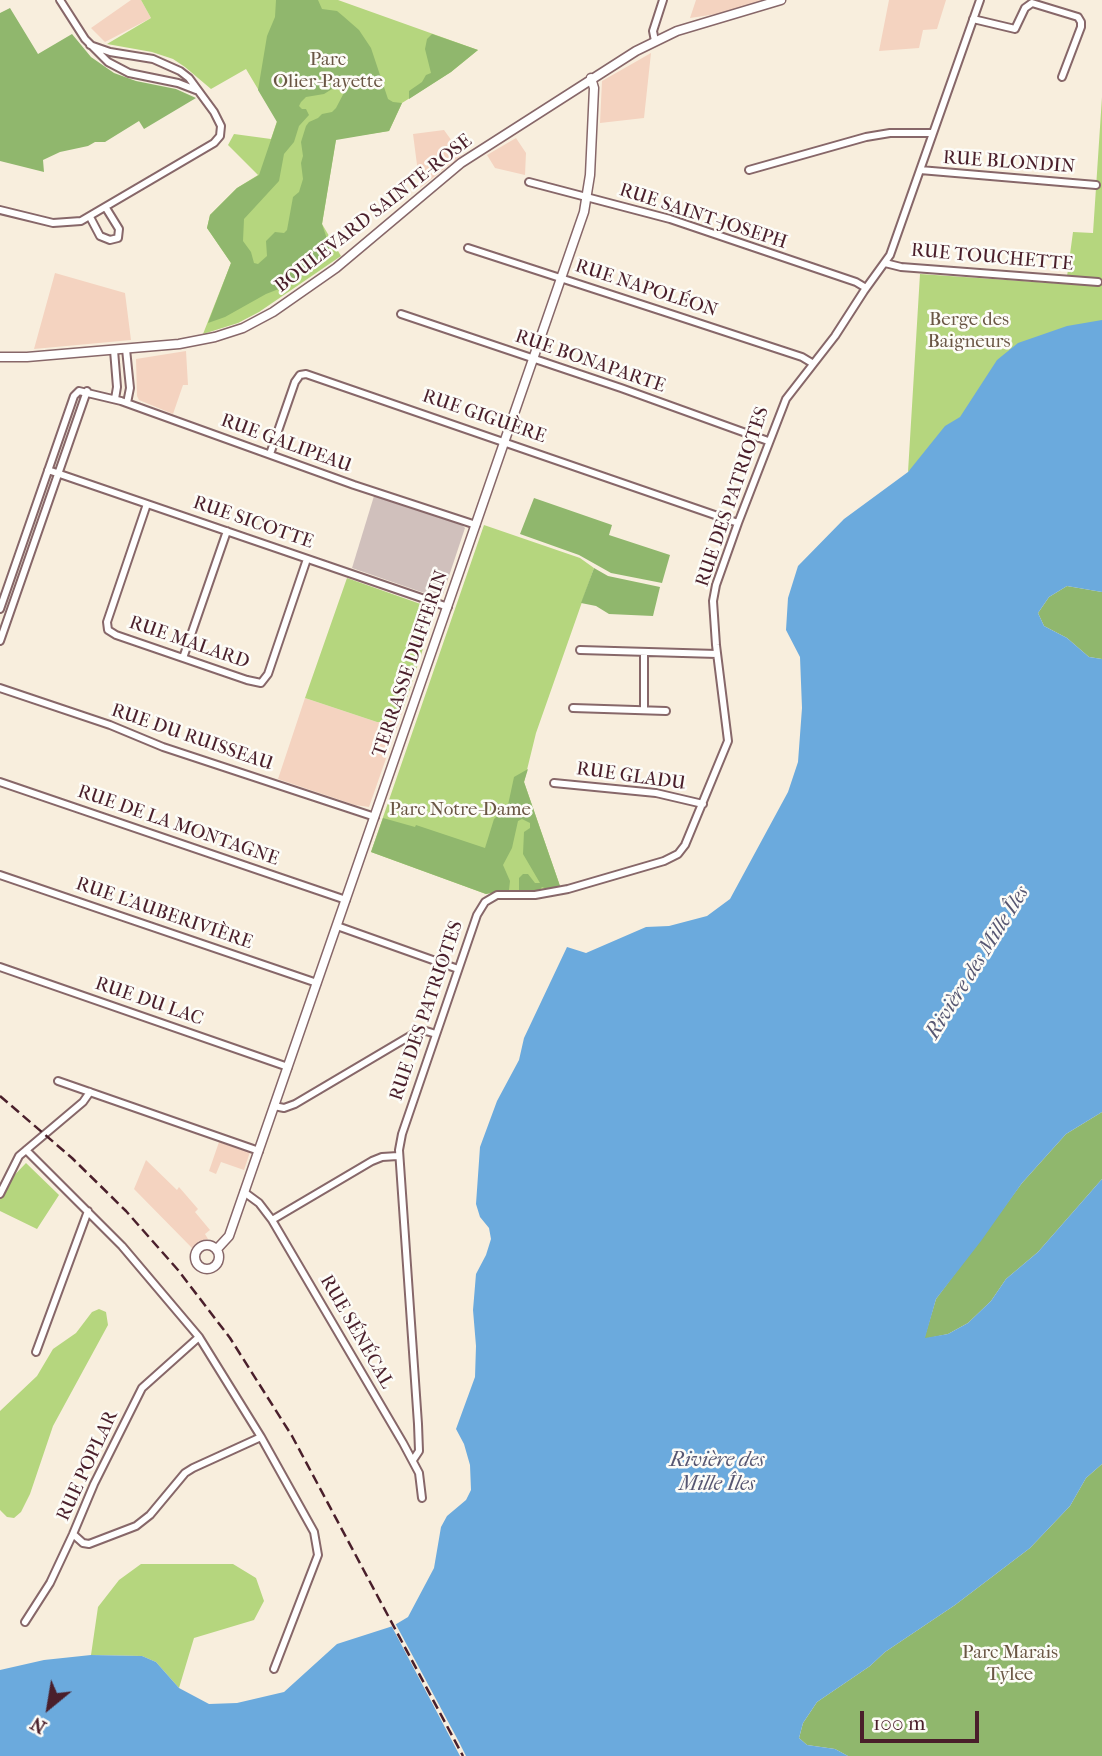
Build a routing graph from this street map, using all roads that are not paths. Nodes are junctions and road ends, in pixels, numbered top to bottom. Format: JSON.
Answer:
{"nodes":[{"id":1,"x":60,"y":0,"type":"edge"},
{"id":2,"x":663,"y":0,"type":"edge"},
{"id":3,"x":781,"y":0,"type":"edge"},
{"id":4,"x":980,"y":0,"type":"edge"},
{"id":5,"x":973,"y":19,"type":"junction"},
{"id":6,"x":655,"y":40,"type":"junction"},
{"id":7,"x":90,"y":45,"type":"junction"},
{"id":8,"x":1062,"y":76,"type":"dead end"},
{"id":9,"x":592,"y":78,"type":"junction"},
{"id":10,"x":203,"y":96,"type":"junction"},
{"id":11,"x":932,"y":133,"type":"junction"},
{"id":12,"x":749,"y":170,"type":"dead end"},
{"id":13,"x":920,"y":170,"type":"junction"},
{"id":14,"x":529,"y":182,"type":"dead end"},
{"id":15,"x":1096,"y":185,"type":"dead end"},
{"id":16,"x":587,"y":197,"type":"junction"},
{"id":17,"x":106,"y":208,"type":"junction"},
{"id":18,"x":0,"y":210,"type":"edge"},
{"id":19,"x":90,"y":217,"type":"junction"},
{"id":20,"x":468,"y":248,"type":"dead end"},
{"id":21,"x":885,"y":263,"type":"junction"},
{"id":22,"x":561,"y":277,"type":"junction"},
{"id":23,"x":1098,"y":282,"type":"dead end"},
{"id":24,"x":866,"y":288,"type":"junction"},
{"id":25,"x":401,"y":314,"type":"dead end"},
{"id":26,"x":126,"y":349,"type":"junction"},
{"id":27,"x":114,"y":350,"type":"junction"},
{"id":28,"x":0,"y":357,"type":"edge"},
{"id":29,"x":533,"y":358,"type":"junction"},
{"id":30,"x":812,"y":363,"type":"junction"},
{"id":31,"x":87,"y":391,"type":"junction"},
{"id":32,"x":115,"y":399,"type":"junction"},
{"id":33,"x":127,"y":403,"type":"junction"},
{"id":34,"x":505,"y":441,"type":"junction"},
{"id":35,"x":768,"y":441,"type":"junction"},
{"id":36,"x":270,"y":454,"type":"junction"},
{"id":37,"x":48,"y":470,"type":"junction"},
{"id":38,"x":58,"y":473,"type":"junction"},
{"id":39,"x":147,"y":504,"type":"junction"},
{"id":40,"x":738,"y":523,"type":"junction"},
{"id":41,"x":476,"y":525,"type":"junction"},
{"id":42,"x":227,"y":531,"type":"junction"},
{"id":43,"x":307,"y":558,"type":"junction"},
{"id":44,"x":8,"y":586,"type":"junction"},
{"id":45,"x":18,"y":590,"type":"junction"},
{"id":46,"x":447,"y":607,"type":"junction"},
{"id":47,"x":0,"y":609,"type":"edge"},
{"id":48,"x":0,"y":641,"type":"edge"},
{"id":49,"x":580,"y":650,"type":"dead end"},
{"id":50,"x":644,"y":653,"type":"junction"},
{"id":51,"x":717,"y":654,"type":"junction"},
{"id":52,"x":183,"y":658,"type":"junction"},
{"id":53,"x":0,"y":688,"type":"edge"},
{"id":54,"x":573,"y":708,"type":"dead end"},
{"id":55,"x":644,"y":710,"type":"junction"},
{"id":56,"x":666,"y":711,"type":"dead end"},
{"id":57,"x":0,"y":782,"type":"edge"},
{"id":58,"x":554,"y":783,"type":"dead end"},
{"id":59,"x":704,"y":804,"type":"junction"},
{"id":60,"x":374,"y":817,"type":"junction"},
{"id":61,"x":0,"y":875,"type":"edge"},
{"id":62,"x":346,"y":900,"type":"junction"},
{"id":63,"x":337,"y":926,"type":"junction"},
{"id":64,"x":0,"y":967,"type":"edge"},
{"id":65,"x":458,"y":969,"type":"junction"},
{"id":66,"x":317,"y":983,"type":"junction"},
{"id":67,"x":436,"y":1034,"type":"junction"},
{"id":68,"x":288,"y":1067,"type":"junction"},
{"id":69,"x":58,"y":1081,"type":"dead end"},
{"id":70,"x":90,"y":1091,"type":"junction"},
{"id":71,"x":274,"y":1106,"type":"junction"},
{"id":72,"x":26,"y":1150,"type":"junction"},
{"id":73,"x":259,"y":1150,"type":"junction"},
{"id":74,"x":398,"y":1156,"type":"junction"},
{"id":75,"x":244,"y":1192,"type":"junction"},
{"id":76,"x":0,"y":1194,"type":"edge"},
{"id":77,"x":88,"y":1211,"type":"junction"},
{"id":78,"x":272,"y":1220,"type":"junction"},
{"id":79,"x":216,"y":1249,"type":"dead end"},
{"id":80,"x":198,"y":1337,"type":"junction"},
{"id":81,"x":36,"y":1352,"type":"dead end"},
{"id":82,"x":261,"y":1437,"type":"junction"},
{"id":83,"x":413,"y":1460,"type":"junction"},
{"id":84,"x":422,"y":1498,"type":"dead end"},
{"id":85,"x":73,"y":1534,"type":"junction"},
{"id":86,"x":25,"y":1622,"type":"dead end"},
{"id":87,"x":274,"y":1669,"type":"dead end"}],
"edges":[{"from":1,"to":7,"type":"street"},
{"from":2,"to":6,"type":"street"},
{"from":3,"to":6,"type":"street","name":"BOULEVARD SAINTE-ROSE"},
{"from":4,"to":5,"type":"street","name":"RUE DES PATRIOTES"},
{"from":5,"to":8,"type":"street"},
{"from":5,"to":11,"type":"street","name":"RUE DES PATRIOTES"},
{"from":6,"to":9,"type":"street","name":"BOULEVARD SAINTE-ROSE"},
{"from":7,"to":10,"type":"street"},
{"from":7,"to":10,"type":"street"},
{"from":9,"to":16,"type":"street","name":"TERRASSE DUFFERIN"},
{"from":9,"to":26,"type":"street","name":"BOULEVARD SAINTE-ROSE"},
{"from":10,"to":17,"type":"street"},
{"from":11,"to":12,"type":"street"},
{"from":11,"to":13,"type":"street","name":"RUE DES PATRIOTES"},
{"from":13,"to":15,"type":"street","name":"RUE BLONDIN"},
{"from":13,"to":21,"type":"street","name":"RUE DES PATRIOTES"},
{"from":14,"to":16,"type":"street","name":"RUE SAINT-JOSEPH"},
{"from":16,"to":22,"type":"street","name":"TERRASSE DUFFERIN"},
{"from":16,"to":24,"type":"street","name":"RUE SAINT-JOSEPH"},
{"from":17,"to":19,"type":"street"},
{"from":17,"to":19,"type":"street"},
{"from":18,"to":19,"type":"street"},
{"from":20,"to":22,"type":"street","name":"RUE NAPOLÉON"},
{"from":21,"to":23,"type":"street","name":"RUE TOUCHETTE"},
{"from":21,"to":24,"type":"street","name":"RUE DES PATRIOTES"},
{"from":22,"to":29,"type":"street","name":"TERRASSE DUFFERIN"},
{"from":22,"to":30,"type":"street","name":"RUE NAPOLÉON"},
{"from":24,"to":30,"type":"street","name":"RUE DES PATRIOTES"},
{"from":25,"to":29,"type":"street","name":"RUE BONAPARTE"},
{"from":26,"to":27,"type":"street","name":"BOULEVARD SAINTE-ROSE"},
{"from":26,"to":33,"type":"street"},
{"from":27,"to":28,"type":"street","name":"BOULEVARD SAINTE-ROSE"},
{"from":27,"to":32,"type":"street"},
{"from":29,"to":34,"type":"street","name":"TERRASSE DUFFERIN"},
{"from":29,"to":35,"type":"street","name":"RUE BONAPARTE"},
{"from":30,"to":35,"type":"street","name":"RUE DES PATRIOTES"},
{"from":31,"to":32,"type":"street","name":"RUE GALIPEAU"},
{"from":31,"to":37,"type":"street"},
{"from":31,"to":38,"type":"street"},
{"from":32,"to":33,"type":"street","name":"RUE GALIPEAU"},
{"from":33,"to":36,"type":"street","name":"RUE GALIPEAU"},
{"from":34,"to":36,"type":"street","name":"RUE GIGUÈRE"},
{"from":34,"to":40,"type":"street","name":"RUE GIGUÈRE"},
{"from":34,"to":41,"type":"street","name":"TERRASSE DUFFERIN"},
{"from":35,"to":40,"type":"street","name":"RUE DES PATRIOTES"},
{"from":36,"to":41,"type":"street","name":"RUE GALIPEAU"},
{"from":37,"to":38,"type":"street","name":"RUE SICOTTE"},
{"from":37,"to":44,"type":"street"},
{"from":38,"to":39,"type":"street","name":"RUE SICOTTE"},
{"from":38,"to":45,"type":"street"},
{"from":39,"to":42,"type":"street","name":"RUE SICOTTE"},
{"from":39,"to":52,"type":"street","name":"RUE MALARD"},
{"from":40,"to":51,"type":"street","name":"RUE DES PATRIOTES"},
{"from":41,"to":46,"type":"street","name":"TERRASSE DUFFERIN"},
{"from":42,"to":43,"type":"street","name":"RUE SICOTTE"},
{"from":42,"to":52,"type":"street"},
{"from":43,"to":46,"type":"street","name":"RUE SICOTTE"},
{"from":43,"to":52,"type":"street","name":"RUE MALARD"},
{"from":44,"to":45,"type":"street"},
{"from":44,"to":47,"type":"street"},
{"from":45,"to":48,"type":"street"},
{"from":46,"to":60,"type":"street","name":"TERRASSE DUFFERIN"},
{"from":49,"to":50,"type":"street"},
{"from":50,"to":51,"type":"street"},
{"from":50,"to":55,"type":"street"},
{"from":51,"to":59,"type":"street","name":"RUE DES PATRIOTES"},
{"from":53,"to":60,"type":"street","name":"RUE DU RUISSEAU"},
{"from":54,"to":55,"type":"street"},
{"from":55,"to":56,"type":"street"},
{"from":57,"to":62,"type":"street","name":"RUE DE LA MONTAGNE"},
{"from":58,"to":59,"type":"street","name":"RUE GLADU"},
{"from":59,"to":65,"type":"street","name":"RUE DES PATRIOTES"},
{"from":60,"to":62,"type":"street","name":"TERRASSE DUFFERIN"},
{"from":61,"to":66,"type":"street","name":"RUE L'AUBERIVIÈRE"},
{"from":62,"to":63,"type":"street","name":"TERRASSE DUFFERIN"},
{"from":63,"to":65,"type":"street"},
{"from":63,"to":66,"type":"street","name":"TERRASSE DUFFERIN"},
{"from":64,"to":68,"type":"street","name":"RUE DU LAC"},
{"from":65,"to":67,"type":"street","name":"RUE DES PATRIOTES"},
{"from":66,"to":68,"type":"street","name":"TERRASSE DUFFERIN"},
{"from":67,"to":71,"type":"street"},
{"from":67,"to":74,"type":"street","name":"RUE DES PATRIOTES"},
{"from":68,"to":71,"type":"street","name":"TERRASSE DUFFERIN"},
{"from":69,"to":70,"type":"street"},
{"from":70,"to":72,"type":"street"},
{"from":70,"to":73,"type":"street"},
{"from":71,"to":73,"type":"street","name":"TERRASSE DUFFERIN"},
{"from":72,"to":76,"type":"street"},
{"from":72,"to":77,"type":"street"},
{"from":73,"to":75,"type":"street","name":"TERRASSE DUFFERIN"},
{"from":74,"to":78,"type":"street"},
{"from":74,"to":83,"type":"street","name":"RUE DES PATRIOTES"},
{"from":75,"to":78,"type":"street","name":"RUE SÉNÉCAL"},
{"from":75,"to":79,"type":"street","name":"TERRASSE DUFFERIN"},
{"from":77,"to":80,"type":"street"},
{"from":77,"to":81,"type":"street"},
{"from":78,"to":83,"type":"street","name":"RUE SÉNÉCAL"},
{"from":80,"to":82,"type":"street"},
{"from":80,"to":85,"type":"street","name":"RUE POPLAR"},
{"from":82,"to":85,"type":"street"},
{"from":82,"to":87,"type":"street"},
{"from":83,"to":84,"type":"street","name":"RUE SÉNÉCAL"},
{"from":85,"to":86,"type":"street","name":"RUE POPLAR"}]}
